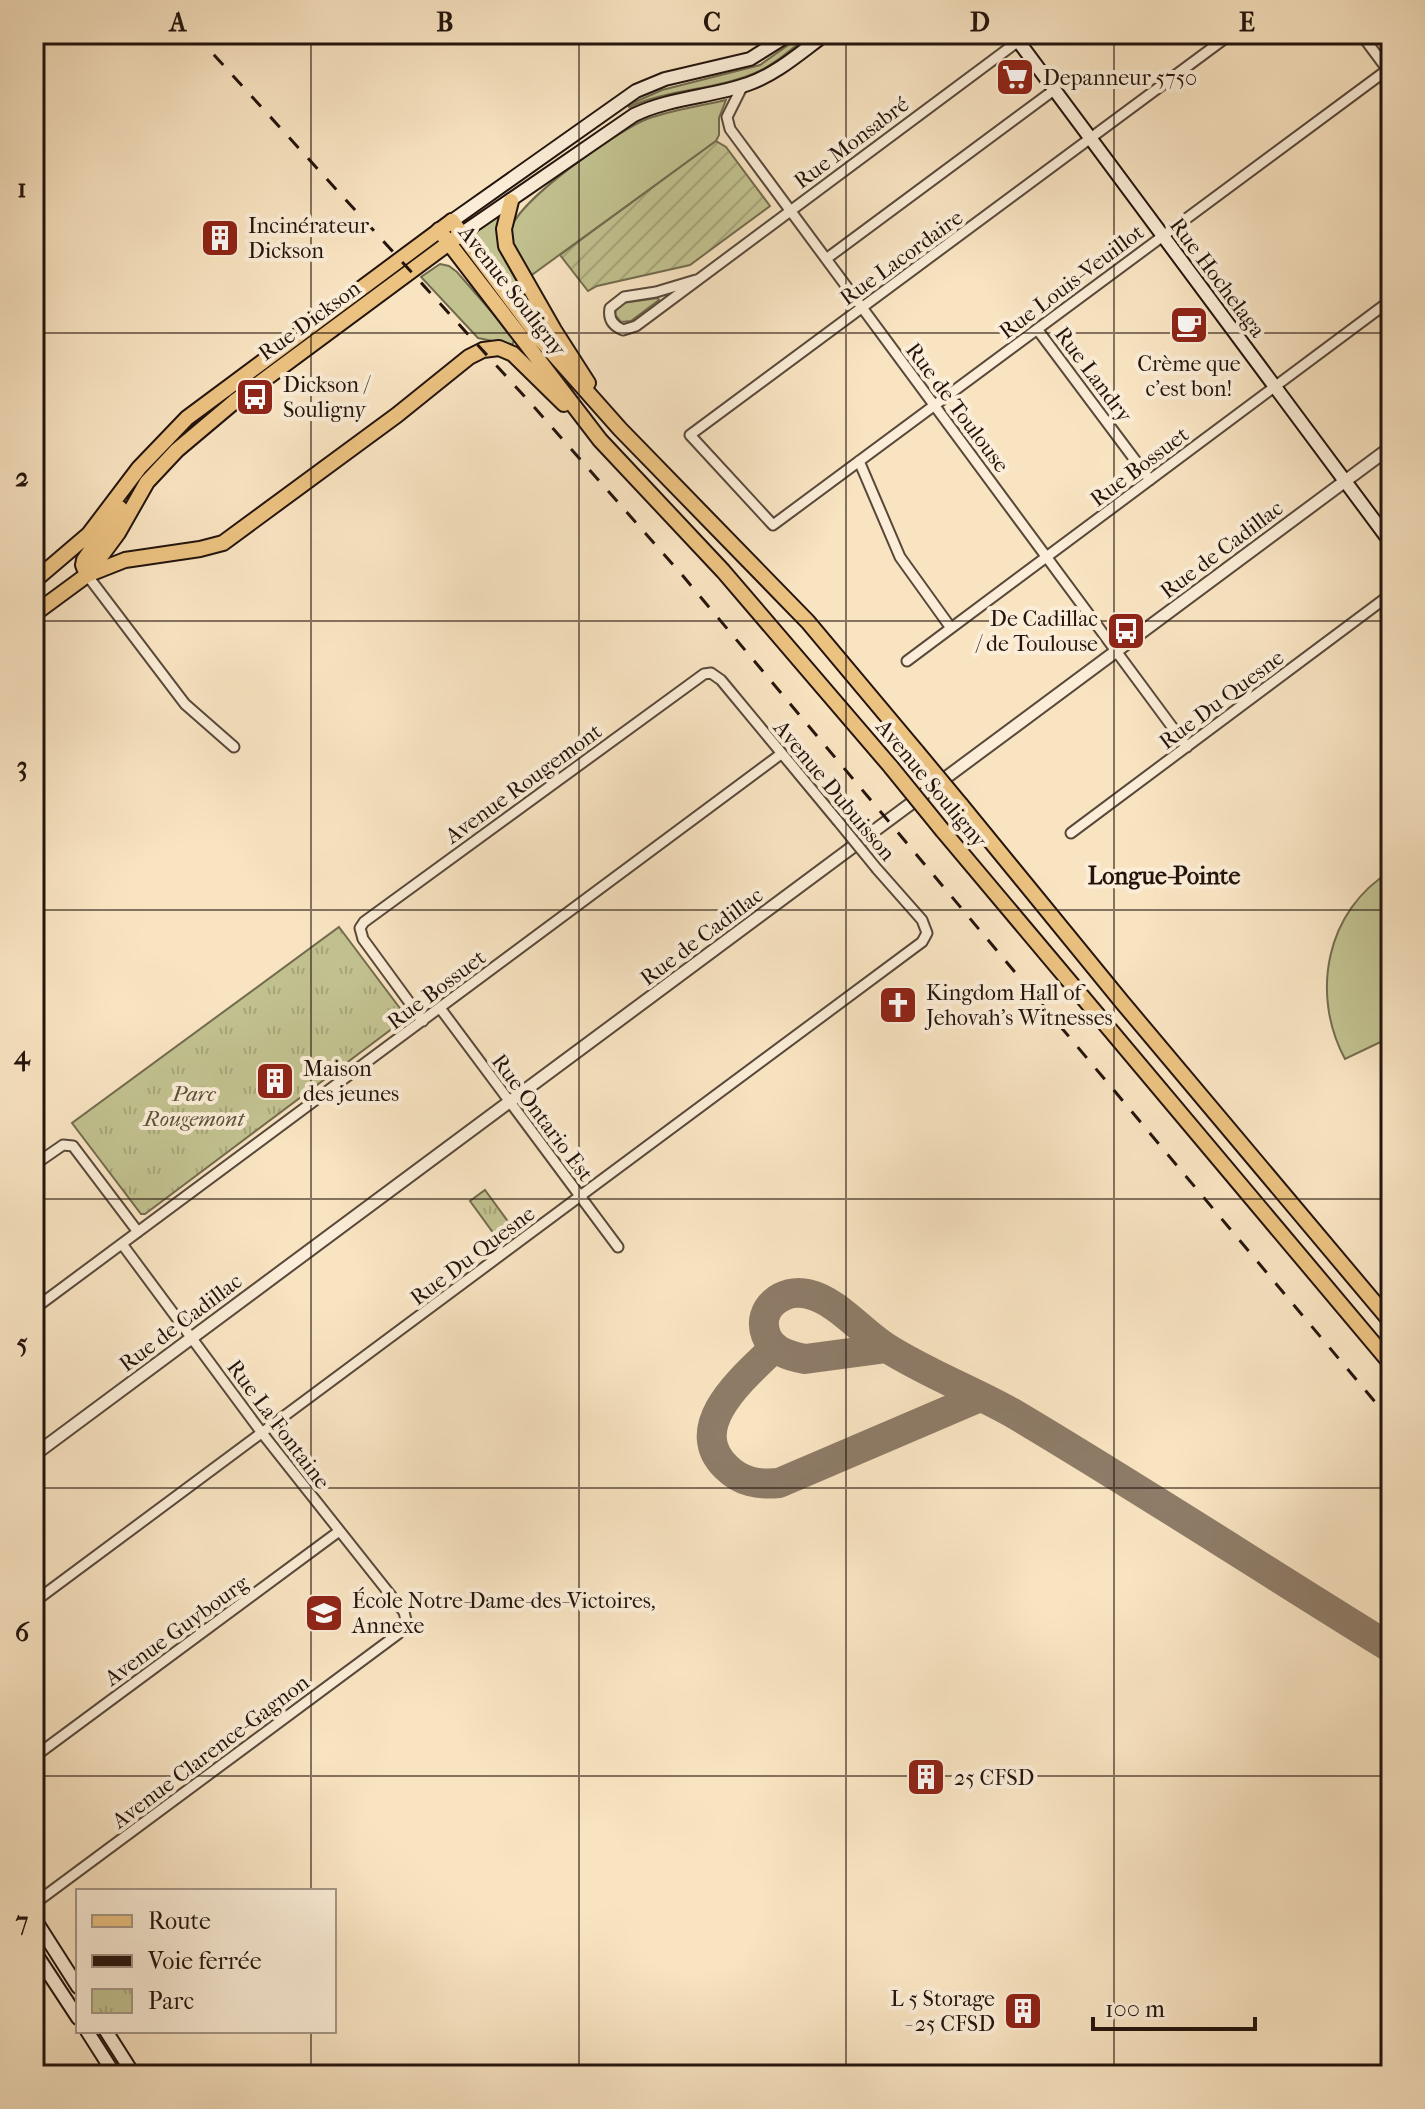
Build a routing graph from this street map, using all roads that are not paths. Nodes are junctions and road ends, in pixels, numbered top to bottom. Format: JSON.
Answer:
{"nodes":[{"id":1,"x":790,"y":34,"type":"edge"},
{"id":2,"x":826,"y":34,"type":"edge"},
{"id":3,"x":1231,"y":34,"type":"edge"},
{"id":4,"x":1361,"y":34,"type":"edge"},
{"id":5,"x":1020,"y":36,"type":"edge"},
{"id":6,"x":1390,"y":70,"type":"edge"},
{"id":7,"x":743,"y":85,"type":"junction"},
{"id":8,"x":1054,"y":90,"type":"junction"},
{"id":9,"x":1091,"y":139,"type":"junction"},
{"id":10,"x":511,"y":201,"type":"junction"},
{"id":11,"x":790,"y":211,"type":"junction"},
{"id":12,"x":439,"y":230,"type":"joint"},
{"id":13,"x":454,"y":233,"type":"junction"},
{"id":14,"x":1162,"y":236,"type":"junction"},
{"id":15,"x":826,"y":259,"type":"junction"},
{"id":16,"x":696,"y":280,"type":"junction"},
{"id":17,"x":1391,"y":300,"type":"edge"},
{"id":18,"x":862,"y":308,"type":"junction"},
{"id":19,"x":1037,"y":329,"type":"junction"},
{"id":20,"x":1274,"y":387,"type":"junction"},
{"id":21,"x":934,"y":405,"type":"junction"},
{"id":22,"x":620,"y":429,"type":"junction"},
{"id":23,"x":600,"y":440,"type":"junction"},
{"id":24,"x":1391,"y":447,"type":"edge"},
{"id":25,"x":150,"y":455,"type":"junction"},
{"id":26,"x":859,"y":461,"type":"junction"},
{"id":27,"x":1150,"y":480,"type":"junction"},
{"id":28,"x":1344,"y":482,"type":"junction"},
{"id":29,"x":773,"y":525,"type":"joint"},
{"id":30,"x":1391,"y":543,"type":"edge"},
{"id":31,"x":1047,"y":557,"type":"junction"},
{"id":32,"x":87,"y":575,"type":"junction"},
{"id":33,"x":34,"y":581,"type":"edge"},
{"id":34,"x":1391,"y":594,"type":"edge"},
{"id":35,"x":34,"y":614,"type":"edge"},
{"id":36,"x":951,"y":628,"type":"junction"},
{"id":37,"x":1118,"y":651,"type":"junction"},
{"id":38,"x":907,"y":661,"type":"dead end"},
{"id":39,"x":711,"y":673,"type":"joint"},
{"id":40,"x":234,"y":747,"type":"dead end"},
{"id":41,"x":1187,"y":747,"type":"junction"},
{"id":42,"x":781,"y":754,"type":"junction"},
{"id":43,"x":1071,"y":833,"type":"dead end"},
{"id":44,"x":927,"y":933,"type":"joint"},
{"id":45,"x":440,"y":1008,"type":"junction"},
{"id":46,"x":423,"y":1021,"type":"junction"},
{"id":47,"x":509,"y":1103,"type":"junction"},
{"id":48,"x":34,"y":1165,"type":"edge"},
{"id":49,"x":580,"y":1197,"type":"junction"},
{"id":50,"x":138,"y":1232,"type":"junction"},
{"id":51,"x":122,"y":1244,"type":"junction"},
{"id":52,"x":618,"y":1247,"type":"dead end"},
{"id":53,"x":34,"y":1309,"type":"edge"},
{"id":54,"x":1391,"y":1322,"type":"edge"},
{"id":55,"x":192,"y":1338,"type":"junction"},
{"id":56,"x":1391,"y":1364,"type":"edge"},
{"id":57,"x":262,"y":1433,"type":"junction"},
{"id":58,"x":34,"y":1455,"type":"edge"},
{"id":59,"x":338,"y":1532,"type":"junction"},
{"id":60,"x":34,"y":1602,"type":"edge"},
{"id":61,"x":407,"y":1624,"type":"joint"},
{"id":62,"x":34,"y":1757,"type":"edge"},
{"id":63,"x":34,"y":1904,"type":"edge"},
{"id":64,"x":34,"y":1918,"type":"edge"},
{"id":65,"x":34,"y":1951,"type":"edge"},
{"id":66,"x":76,"y":1984,"type":"edge"},
{"id":67,"x":76,"y":2015,"type":"edge"},
{"id":68,"x":88,"y":2033,"type":"edge"},
{"id":69,"x":107,"y":2033,"type":"edge"},
{"id":70,"x":115,"y":2075,"type":"edge"},
{"id":71,"x":134,"y":2075,"type":"edge"}],
"edges":[{"from":1,"to":13,"type":"main road","name":"Rue Dickson"},
{"from":2,"to":7,"type":"main road","name":"Rue Dickson"},
{"from":3,"to":9,"type":"street","name":"Rue Lacordaire"},
{"from":4,"to":6,"type":"street"},
{"from":5,"to":8,"type":"main road","name":"Rue Hochelaga"},
{"from":5,"to":11,"type":"street","name":"Rue Monsabré"},
{"from":6,"to":14,"type":"street","name":"Rue Louis-Veuillot"},
{"from":7,"to":10,"type":"main road","name":"Rue Dickson"},
{"from":7,"to":11,"type":"street","name":"Rue de Toulouse"},
{"from":8,"to":9,"type":"main road","name":"Rue Hochelaga"},
{"from":8,"to":15,"type":"street"},
{"from":9,"to":14,"type":"main road","name":"Rue Hochelaga"},
{"from":9,"to":18,"type":"street","name":"Rue Lacordaire"},
{"from":10,"to":13,"type":"main road","name":"Rue Dickson"},
{"from":10,"to":22,"type":"main road"},
{"from":11,"to":15,"type":"street","name":"Rue de Toulouse"},
{"from":11,"to":16,"type":"street","name":"Rue Monsabré"},
{"from":12,"to":13,"type":"main road","name":"Avenue Souligny"},
{"from":12,"to":25,"type":"main road","name":"Rue Dickson"},
{"from":13,"to":22,"type":"main road","name":"Avenue Souligny"},
{"from":13,"to":23,"type":"main road","name":"Avenue Souligny"},
{"from":13,"to":32,"type":"main road","name":"Rue Dickson"},
{"from":14,"to":19,"type":"street","name":"Rue Louis-Veuillot"},
{"from":14,"to":20,"type":"main road","name":"Rue Hochelaga"},
{"from":15,"to":18,"type":"street","name":"Rue de Toulouse"},
{"from":16,"to":16,"type":"street","name":"Rue Monsabré"},
{"from":17,"to":20,"type":"street","name":"Rue Bossuet"},
{"from":18,"to":21,"type":"street","name":"Rue de Toulouse"},
{"from":18,"to":29,"type":"street","name":"Rue Lacordaire"},
{"from":19,"to":21,"type":"street","name":"Rue Louis-Veuillot"},
{"from":19,"to":27,"type":"street","name":"Rue Landry"},
{"from":20,"to":27,"type":"street","name":"Rue Bossuet"},
{"from":20,"to":28,"type":"main road","name":"Rue Hochelaga"},
{"from":21,"to":26,"type":"street","name":"Rue Louis-Veuillot"},
{"from":21,"to":31,"type":"street","name":"Rue de Toulouse"},
{"from":22,"to":54,"type":"main road","name":"Avenue Souligny","bridge":true},
{"from":23,"to":32,"type":"main road"},
{"from":23,"to":56,"type":"main road","name":"Avenue Souligny","bridge":true},
{"from":24,"to":28,"type":"street","name":"Rue de Cadillac"},
{"from":25,"to":32,"type":"main road"},
{"from":25,"to":33,"type":"main road","name":"Rue Dickson"},
{"from":26,"to":29,"type":"street","name":"Rue Louis-Veuillot"},
{"from":26,"to":36,"type":"street"},
{"from":27,"to":31,"type":"street","name":"Rue Bossuet"},
{"from":28,"to":30,"type":"main road","name":"Rue Hochelaga"},
{"from":28,"to":37,"type":"street","name":"Rue de Cadillac"},
{"from":31,"to":36,"type":"street","name":"Rue Bossuet"},
{"from":31,"to":37,"type":"street","name":"Rue de Toulouse"},
{"from":32,"to":35,"type":"main road","name":"Rue Dickson"},
{"from":32,"to":40,"type":"street"},
{"from":34,"to":41,"type":"street","name":"Rue Du Quesne"},
{"from":36,"to":38,"type":"street","name":"Rue Bossuet"},
{"from":37,"to":41,"type":"street","name":"Rue de Toulouse"},
{"from":37,"to":47,"type":"street","name":"Rue de Cadillac"},
{"from":39,"to":42,"type":"street","name":"Avenue Dubuisson"},
{"from":39,"to":46,"type":"street","name":"Avenue Rougemont"},
{"from":41,"to":43,"type":"street","name":"Rue Du Quesne"},
{"from":42,"to":44,"type":"street","name":"Avenue Dubuisson","bridge":true},
{"from":42,"to":45,"type":"street","name":"Rue Bossuet"},
{"from":44,"to":49,"type":"street","name":"Rue Du Quesne"},
{"from":45,"to":46,"type":"street","name":"Rue Bossuet"},
{"from":45,"to":47,"type":"street","name":"Rue Ontario Est"},
{"from":46,"to":50,"type":"street","name":"Rue Bossuet"},
{"from":47,"to":49,"type":"street","name":"Rue Ontario Est"},
{"from":47,"to":55,"type":"street","name":"Rue de Cadillac"},
{"from":48,"to":50,"type":"street"},
{"from":49,"to":52,"type":"street","name":"Rue Ontario Est"},
{"from":49,"to":57,"type":"street","name":"Rue Du Quesne"},
{"from":50,"to":51,"type":"street","name":"Rue Bossuet"},
{"from":51,"to":53,"type":"street","name":"Rue Bossuet"},
{"from":51,"to":55,"type":"street","name":"Rue La Fontaine"},
{"from":55,"to":57,"type":"street","name":"Rue La Fontaine"},
{"from":55,"to":58,"type":"street","name":"Rue de Cadillac"},
{"from":57,"to":59,"type":"street","name":"Rue La Fontaine"},
{"from":57,"to":60,"type":"street","name":"Rue Du Quesne"},
{"from":59,"to":61,"type":"street","name":"Rue La Fontaine"},
{"from":59,"to":62,"type":"street","name":"Avenue Guybourg"},
{"from":61,"to":63,"type":"street","name":"Avenue Clarence-Gagnon"},
{"from":64,"to":66,"type":"main road"},
{"from":65,"to":67,"type":"main road"},
{"from":68,"to":70,"type":"main road"},
{"from":69,"to":71,"type":"main road"}]}
